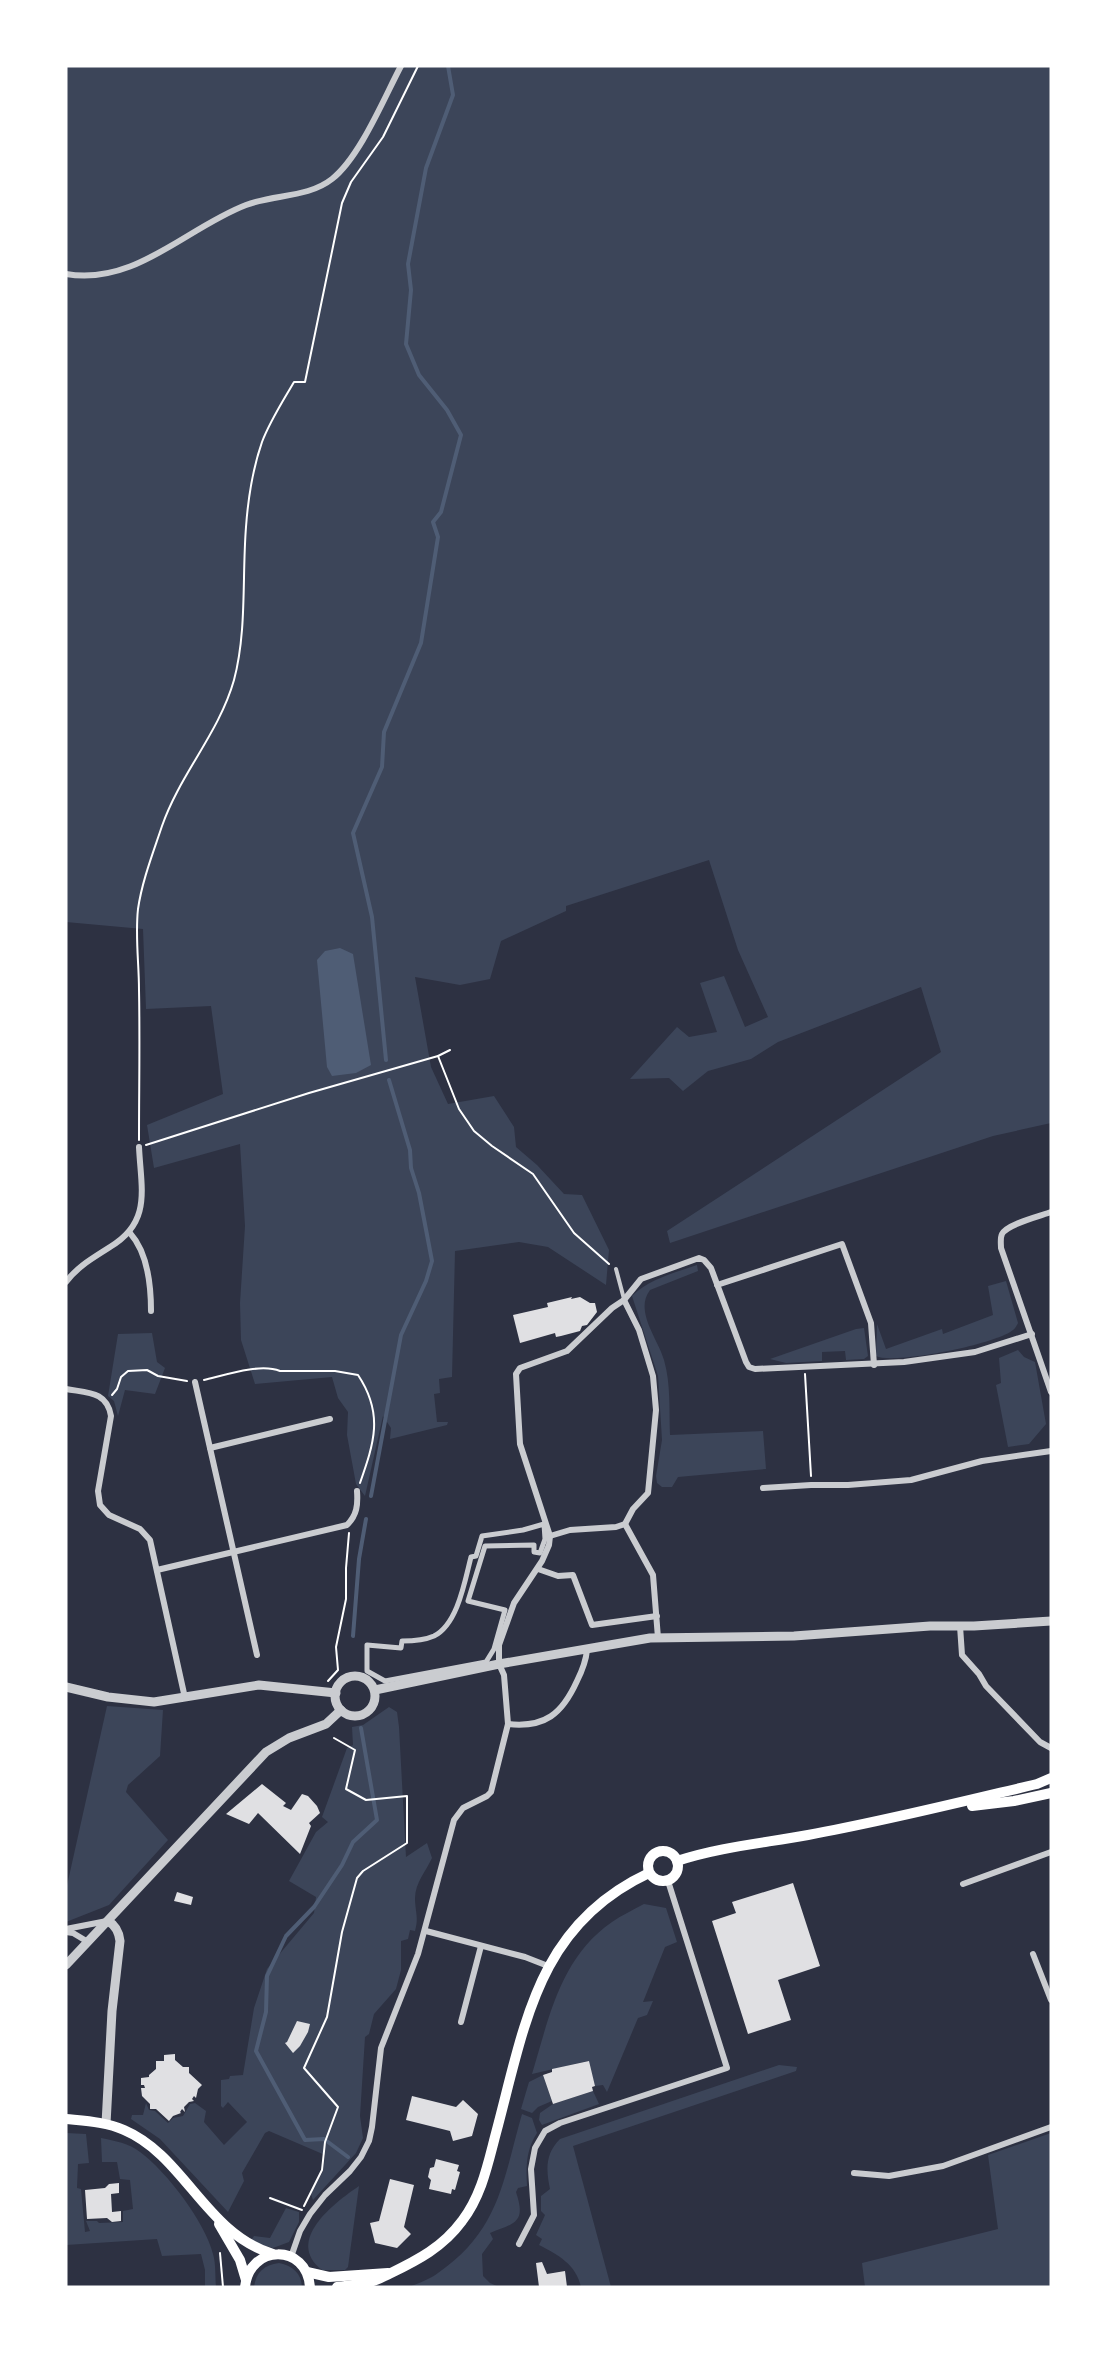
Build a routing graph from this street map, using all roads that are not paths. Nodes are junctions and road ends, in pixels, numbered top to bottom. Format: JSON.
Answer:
{"nodes":[{"id":1,"x":401,"y":66,"type":"edge"},
{"id":2,"x":66,"y":274,"type":"edge"},
{"id":3,"x":139,"y":1147,"type":"road end"},
{"id":4,"x":1051,"y":1212,"type":"edge"},
{"id":5,"x":130,"y":1233,"type":"junction"},
{"id":6,"x":616,"y":1269,"type":"road end"},
{"id":7,"x":66,"y":1282,"type":"edge"},
{"id":8,"x":717,"y":1285,"type":"junction"},
{"id":9,"x":624,"y":1300,"type":"junction"},
{"id":10,"x":151,"y":1311,"type":"dead end"},
{"id":11,"x":1032,"y":1334,"type":"junction"},
{"id":12,"x":874,"y":1365,"type":"junction"},
{"id":13,"x":195,"y":1382,"type":"road end"},
{"id":14,"x":66,"y":1389,"type":"edge"},
{"id":15,"x":1051,"y":1392,"type":"edge"},
{"id":16,"x":330,"y":1419,"type":"dead end"},
{"id":17,"x":210,"y":1448,"type":"junction"},
{"id":18,"x":1051,"y":1451,"type":"edge"},
{"id":19,"x":763,"y":1488,"type":"dead end"},
{"id":20,"x":357,"y":1491,"type":"road end"},
{"id":21,"x":625,"y":1524,"type":"junction"},
{"id":22,"x":550,"y":1536,"type":"junction"},
{"id":23,"x":234,"y":1553,"type":"junction"},
{"id":24,"x":538,"y":1569,"type":"junction"},
{"id":25,"x":157,"y":1570,"type":"junction"},
{"id":26,"x":657,"y":1616,"type":"junction"},
{"id":27,"x":1051,"y":1621,"type":"edge"},
{"id":28,"x":960,"y":1626,"type":"junction"},
{"id":29,"x":658,"y":1638,"type":"junction"},
{"id":30,"x":587,"y":1650,"type":"junction"},
{"id":31,"x":257,"y":1654,"type":"dead end"},
{"id":32,"x":499,"y":1664,"type":"junction"},
{"id":33,"x":367,"y":1671,"type":"joint"},
{"id":34,"x":66,"y":1686,"type":"edge"},
{"id":35,"x":375,"y":1690,"type":"junction"},
{"id":36,"x":336,"y":1693,"type":"junction"},
{"id":37,"x":185,"y":1698,"type":"junction"},
{"id":38,"x":341,"y":1710,"type":"junction"},
{"id":39,"x":508,"y":1724,"type":"junction"},
{"id":40,"x":1051,"y":1748,"type":"edge"},
{"id":41,"x":1051,"y":1778,"type":"edge"},
{"id":42,"x":1051,"y":1793,"type":"edge"},
{"id":43,"x":927,"y":1811,"type":"junction"},
{"id":44,"x":1051,"y":1852,"type":"edge"},
{"id":45,"x":677,"y":1861,"type":"junction"},
{"id":46,"x":649,"y":1873,"type":"junction"},
{"id":47,"x":668,"y":1881,"type":"junction"},
{"id":48,"x":963,"y":1884,"type":"dead end"},
{"id":49,"x":108,"y":1921,"type":"junction"},
{"id":50,"x":426,"y":1930,"type":"junction"},
{"id":51,"x":66,"y":1931,"type":"edge"},
{"id":52,"x":88,"y":1942,"type":"junction"},
{"id":53,"x":481,"y":1946,"type":"junction"},
{"id":54,"x":1033,"y":1954,"type":"dead end"},
{"id":55,"x":66,"y":1965,"type":"edge"},
{"id":56,"x":548,"y":1966,"type":"junction"},
{"id":57,"x":1051,"y":2000,"type":"edge"},
{"id":58,"x":461,"y":2022,"type":"dead end"},
{"id":59,"x":66,"y":2120,"type":"edge"},
{"id":60,"x":106,"y":2124,"type":"junction"},
{"id":61,"x":1051,"y":2127,"type":"edge"},
{"id":62,"x":854,"y":2173,"type":"dead end"},
{"id":63,"x":212,"y":2214,"type":"junction"},
{"id":64,"x":519,"y":2244,"type":"dead end"},
{"id":65,"x":273,"y":2254,"type":"junction"},
{"id":66,"x":291,"y":2257,"type":"junction"},
{"id":67,"x":307,"y":2272,"type":"junction"},
{"id":68,"x":391,"y":2273,"type":"junction"},
{"id":69,"x":246,"y":2283,"type":"edge"},
{"id":70,"x":310,"y":2287,"type":"edge"},
{"id":71,"x":337,"y":2287,"type":"edge"}],
"edges":[{"from":1,"to":2,"type":"street"},
{"from":3,"to":5,"type":"street"},
{"from":4,"to":11,"type":"street"},
{"from":5,"to":7,"type":"street"},
{"from":5,"to":10,"type":"street"},
{"from":6,"to":9,"type":"lane"},
{"from":8,"to":9,"type":"street"},
{"from":8,"to":12,"type":"street"},
{"from":8,"to":12,"type":"street"},
{"from":9,"to":21,"type":"street"},
{"from":9,"to":22,"type":"street"},
{"from":11,"to":12,"type":"street"},
{"from":11,"to":15,"type":"street"},
{"from":13,"to":17,"type":"street"},
{"from":14,"to":25,"type":"street"},
{"from":16,"to":17,"type":"street"},
{"from":17,"to":23,"type":"street"},
{"from":18,"to":19,"type":"street"},
{"from":20,"to":23,"type":"street"},
{"from":21,"to":22,"type":"street"},
{"from":21,"to":26,"type":"street"},
{"from":22,"to":24,"type":"street"},
{"from":23,"to":25,"type":"street"},
{"from":23,"to":31,"type":"street"},
{"from":24,"to":26,"type":"street"},
{"from":24,"to":32,"type":"street"},
{"from":25,"to":37,"type":"street"},
{"from":26,"to":29,"type":"street"},
{"from":27,"to":28,"type":"street"},
{"from":28,"to":29,"type":"street"},
{"from":28,"to":40,"type":"street"},
{"from":29,"to":30,"type":"street"},
{"from":30,"to":32,"type":"street"},
{"from":30,"to":39,"type":"street"},
{"from":32,"to":35,"type":"street"},
{"from":32,"to":39,"type":"street"},
{"from":33,"to":33,"type":"street"},
{"from":34,"to":37,"type":"street"},
{"from":35,"to":36,"type":"street"},
{"from":35,"to":38,"type":"street"},
{"from":36,"to":37,"type":"street"},
{"from":36,"to":38,"type":"street"},
{"from":38,"to":49,"type":"street"},
{"from":39,"to":50,"type":"street"},
{"from":41,"to":43,"type":"main road"},
{"from":42,"to":43,"type":"main road"},
{"from":43,"to":45,"type":"main road"},
{"from":44,"to":48,"type":"street"},
{"from":45,"to":46,"type":"main road"},
{"from":45,"to":47,"type":"main road"},
{"from":46,"to":47,"type":"main road"},
{"from":46,"to":56,"type":"main road"},
{"from":47,"to":64,"type":"street"},
{"from":49,"to":51,"type":"street"},
{"from":49,"to":52,"type":"street"},
{"from":49,"to":60,"type":"street"},
{"from":50,"to":53,"type":"street"},
{"from":50,"to":66,"type":"street"},
{"from":51,"to":52,"type":"street"},
{"from":52,"to":55,"type":"street"},
{"from":53,"to":56,"type":"street"},
{"from":53,"to":58,"type":"street"},
{"from":54,"to":57,"type":"street"},
{"from":56,"to":68,"type":"main road"},
{"from":59,"to":60,"type":"main road"},
{"from":60,"to":63,"type":"main road"},
{"from":61,"to":62,"type":"street"},
{"from":63,"to":65,"type":"main road"},
{"from":63,"to":69,"type":"main road"},
{"from":65,"to":66,"type":"main road"},
{"from":65,"to":69,"type":"main road"},
{"from":66,"to":67,"type":"main road"},
{"from":67,"to":68,"type":"main road"},
{"from":67,"to":70,"type":"main road"},
{"from":68,"to":71,"type":"main road"}]}
